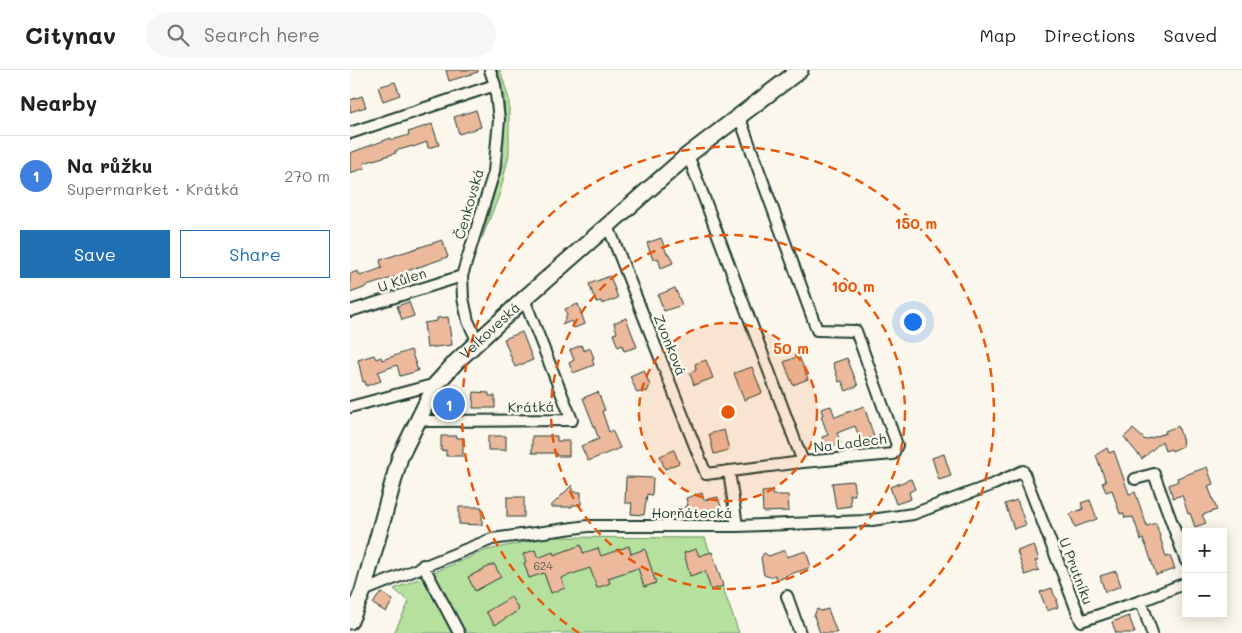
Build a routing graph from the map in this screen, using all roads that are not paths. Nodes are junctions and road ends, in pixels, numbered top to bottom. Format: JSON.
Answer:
{"nodes":[{"id":1,"x":490,"y":70,"type":"edge"},
{"id":2,"x":800,"y":70,"type":"edge"},
{"id":3,"x":495,"y":85,"type":"junction"},
{"id":4,"x":739,"y":116,"type":"junction"},
{"id":5,"x":350,"y":132,"type":"edge"},
{"id":6,"x":688,"y":155,"type":"junction"},
{"id":7,"x":608,"y":226,"type":"junction"},
{"id":8,"x":462,"y":276,"type":"junction"},
{"id":9,"x":524,"y":299,"type":"junction"},
{"id":10,"x":350,"y":312,"type":"edge"},
{"id":11,"x":478,"y":342,"type":"junction"},
{"id":12,"x":436,"y":384,"type":"junction"},
{"id":13,"x":350,"y":407,"type":"edge"},
{"id":14,"x":420,"y":417,"type":"junction"},
{"id":15,"x":803,"y":462,"type":"junction"},
{"id":16,"x":729,"y":471,"type":"junction"},
{"id":17,"x":1023,"y":471,"type":"joint"},
{"id":18,"x":1135,"y":479,"type":"dead end"},
{"id":19,"x":737,"y":526,"type":"junction"},
{"id":20,"x":1182,"y":550,"type":"edge"},
{"id":21,"x":423,"y":565,"type":"junction"},
{"id":22,"x":1182,"y":585,"type":"edge"},
{"id":23,"x":363,"y":590,"type":"junction"},
{"id":24,"x":787,"y":596,"type":"dead end"},
{"id":25,"x":1141,"y":601,"type":"junction"},
{"id":26,"x":350,"y":621,"type":"edge"},
{"id":27,"x":459,"y":633,"type":"edge"},
{"id":28,"x":800,"y":633,"type":"edge"},
{"id":29,"x":1152,"y":633,"type":"edge"}],
"edges":[{"from":1,"to":3,"type":"street","name":"Čenkovská"},
{"from":2,"to":4,"type":"street","name":"Velkoveská"},
{"from":3,"to":5,"type":"street"},
{"from":3,"to":8,"type":"street","name":"Čenkovská"},
{"from":4,"to":6,"type":"street","name":"Velkoveská"},
{"from":4,"to":15,"type":"street","name":"Na Ladech"},
{"from":6,"to":7,"type":"street","name":"Velkoveská"},
{"from":6,"to":15,"type":"street","name":"Na Ladech"},
{"from":7,"to":9,"type":"street","name":"Velkoveská"},
{"from":7,"to":16,"type":"street","name":"Zvonková"},
{"from":8,"to":10,"type":"street","name":"U Kůlen"},
{"from":8,"to":11,"type":"street","name":"Čenkovská"},
{"from":9,"to":11,"type":"street","name":"Velkoveská"},
{"from":9,"to":14,"type":"street","name":"Krátká"},
{"from":11,"to":12,"type":"street","name":"Velkoveská"},
{"from":12,"to":13,"type":"street"},
{"from":12,"to":14,"type":"street","name":"Velkoveská"},
{"from":14,"to":23,"type":"street","name":"Velkoveská"},
{"from":15,"to":16,"type":"street"},
{"from":16,"to":19,"type":"street"},
{"from":17,"to":19,"type":"street","name":"Horňátecká"},
{"from":17,"to":25,"type":"street","name":"U Prutníku"},
{"from":18,"to":20,"type":"street"},
{"from":19,"to":21,"type":"street","name":"Horňátecká"},
{"from":21,"to":23,"type":"street","name":"Horňátecká"},
{"from":21,"to":27,"type":"street"},
{"from":22,"to":25,"type":"street","name":"U Prutníku"},
{"from":23,"to":26,"type":"street","name":"Velkoveská"},
{"from":24,"to":28,"type":"street"},
{"from":25,"to":29,"type":"street"}]}
